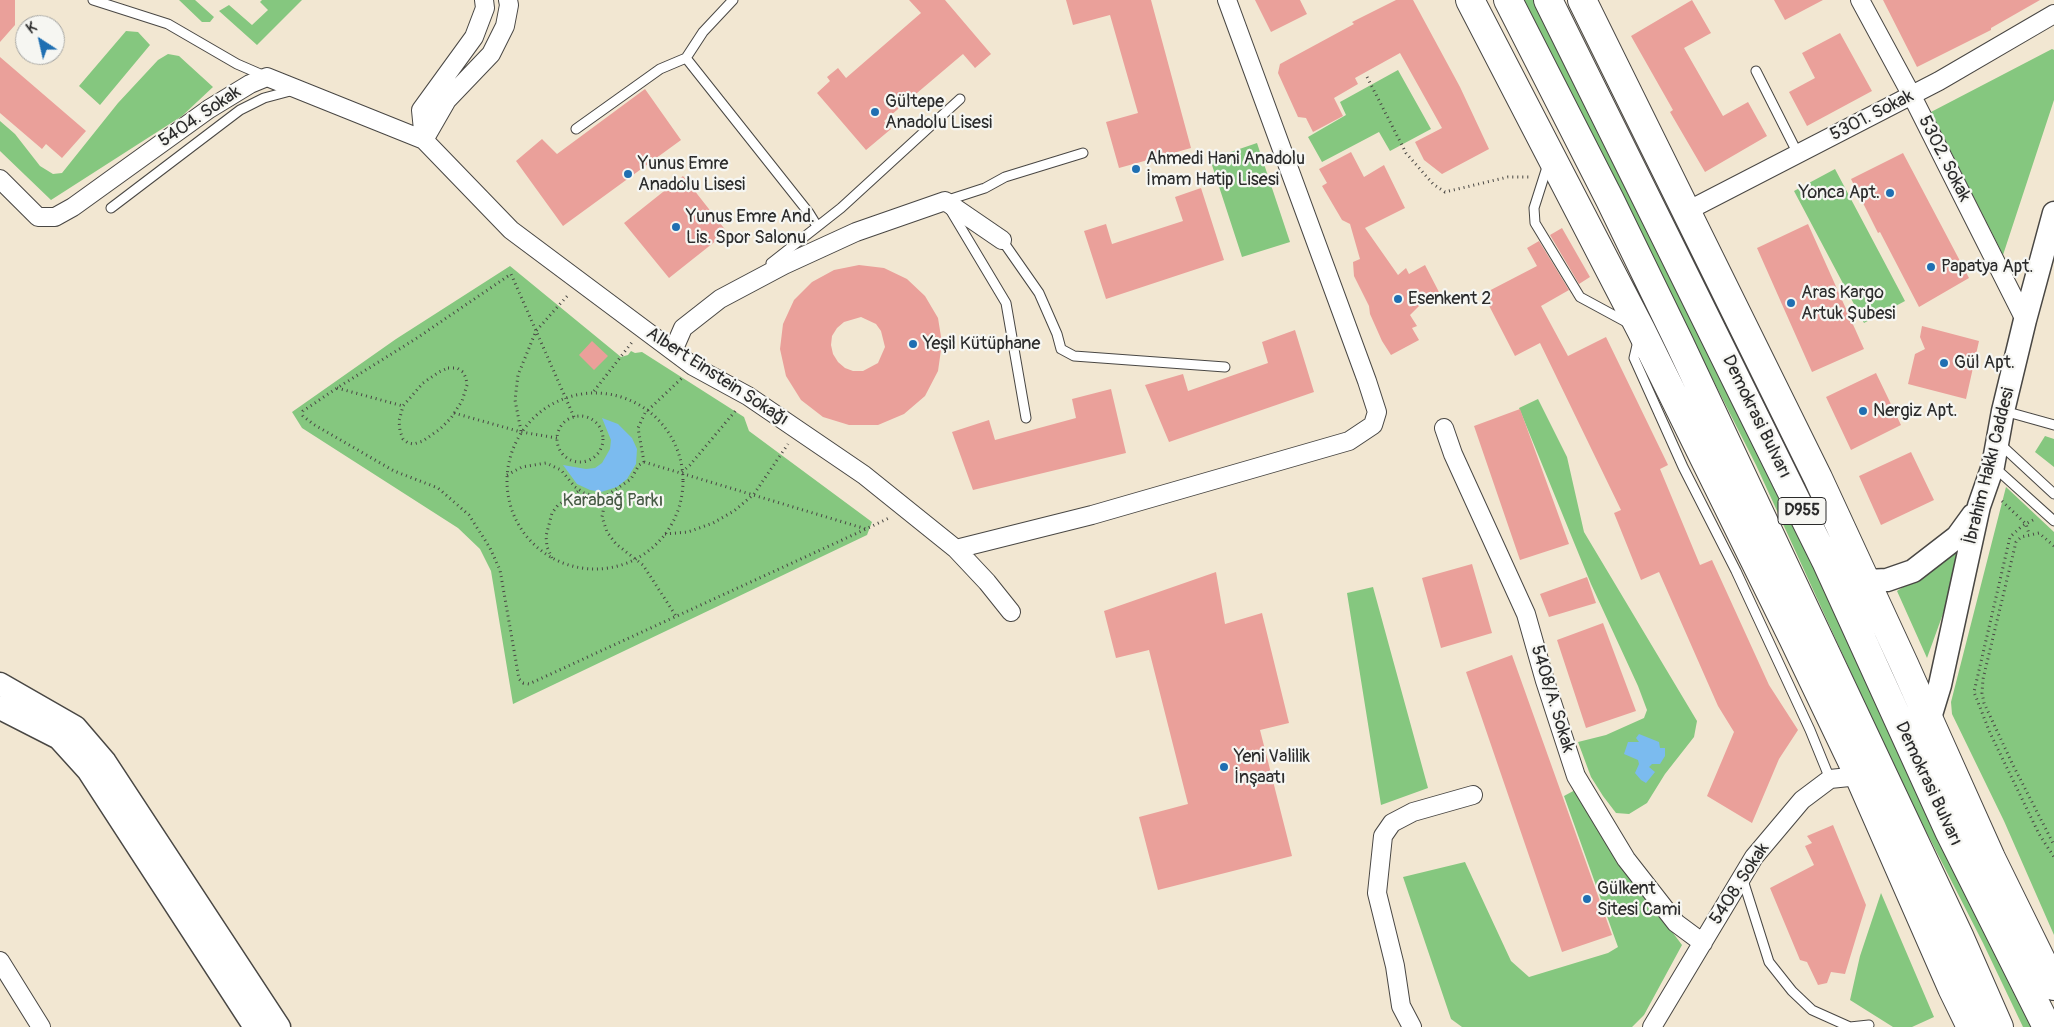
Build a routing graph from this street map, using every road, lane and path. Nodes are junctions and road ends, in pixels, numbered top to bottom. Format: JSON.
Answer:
{"nodes":[{"id":1,"x":93,"y":0,"type":"edge"},
{"id":2,"x":484,"y":0,"type":"edge"},
{"id":3,"x":508,"y":0,"type":"edge"},
{"id":4,"x":733,"y":0,"type":"edge"},
{"id":5,"x":1227,"y":0,"type":"edge"},
{"id":6,"x":1470,"y":0,"type":"edge"},
{"id":7,"x":1508,"y":0,"type":"edge"},
{"id":8,"x":1548,"y":0,"type":"edge"},
{"id":9,"x":1582,"y":0,"type":"edge"},
{"id":10,"x":1860,"y":0,"type":"edge"},
{"id":11,"x":2054,"y":14,"type":"edge"},
{"id":12,"x":686,"y":58,"type":"junction"},
{"id":13,"x":1756,"y":71,"type":"dead end"},
{"id":14,"x":267,"y":77,"type":"junction"},
{"id":15,"x":1367,"y":77,"type":"dead end"},
{"id":16,"x":297,"y":90,"type":"junction"},
{"id":17,"x":1912,"y":96,"type":"junction"},
{"id":18,"x":960,"y":99,"type":"dead end"},
{"id":19,"x":576,"y":129,"type":"dead end"},
{"id":20,"x":424,"y":140,"type":"junction"},
{"id":21,"x":1083,"y":153,"type":"dead end"},
{"id":22,"x":1798,"y":154,"type":"junction"},
{"id":23,"x":1547,"y":166,"type":"junction"},
{"id":24,"x":0,"y":178,"type":"edge"},
{"id":25,"x":945,"y":201,"type":"junction"},
{"id":26,"x":111,"y":208,"type":"dead end"},
{"id":27,"x":1687,"y":211,"type":"junction"},
{"id":28,"x":2054,"y":213,"type":"edge"},
{"id":29,"x":817,"y":226,"type":"junction"},
{"id":30,"x":1002,"y":240,"type":"joint"},
{"id":31,"x":2048,"y":263,"type":"edge"},
{"id":32,"x":582,"y":280,"type":"junction"},
{"id":33,"x":720,"y":299,"type":"junction"},
{"id":34,"x":2025,"y":320,"type":"junction"},
{"id":35,"x":642,"y":329,"type":"junction"},
{"id":36,"x":1640,"y":330,"type":"junction"},
{"id":37,"x":536,"y":331,"type":"junction"},
{"id":38,"x":673,"y":351,"type":"junction"},
{"id":39,"x":693,"y":366,"type":"junction"},
{"id":40,"x":1225,"y":366,"type":"dead end"},
{"id":41,"x":337,"y":388,"type":"junction"},
{"id":42,"x":593,"y":392,"type":"junction"},
{"id":43,"x":566,"y":396,"type":"junction"},
{"id":44,"x":748,"y":396,"type":"junction"},
{"id":45,"x":403,"y":406,"type":"junction"},
{"id":46,"x":649,"y":410,"type":"junction"},
{"id":47,"x":2003,"y":411,"type":"junction"},
{"id":48,"x":454,"y":413,"type":"junction"},
{"id":49,"x":574,"y":417,"type":"junction"},
{"id":50,"x":1026,"y":418,"type":"dead end"},
{"id":51,"x":2054,"y":425,"type":"edge"},
{"id":52,"x":1444,"y":428,"type":"dead end"},
{"id":53,"x":796,"y":429,"type":"junction"},
{"id":54,"x":521,"y":432,"type":"junction"},
{"id":55,"x":557,"y":438,"type":"junction"},
{"id":56,"x":1998,"y":442,"type":"junction"},
{"id":57,"x":644,"y":462,"type":"junction"},
{"id":58,"x":1993,"y":466,"type":"junction"},
{"id":59,"x":682,"y":472,"type":"junction"},
{"id":60,"x":507,"y":475,"type":"junction"},
{"id":61,"x":580,"y":490,"type":"junction"},
{"id":62,"x":754,"y":494,"type":"junction"},
{"id":63,"x":2054,"y":494,"type":"edge"},
{"id":64,"x":606,"y":496,"type":"junction"},
{"id":65,"x":1982,"y":497,"type":"junction"},
{"id":66,"x":906,"y":509,"type":"junction"},
{"id":67,"x":2054,"y":521,"type":"edge"},
{"id":68,"x":2037,"y":522,"type":"dead end"},
{"id":69,"x":2026,"y":524,"type":"junction"},
{"id":70,"x":866,"y":529,"type":"junction"},
{"id":71,"x":664,"y":534,"type":"junction"},
{"id":72,"x":2030,"y":534,"type":"junction"},
{"id":73,"x":2054,"y":546,"type":"edge"},
{"id":74,"x":956,"y":549,"type":"junction"},
{"id":75,"x":552,"y":558,"type":"junction"},
{"id":76,"x":635,"y":560,"type":"junction"},
{"id":77,"x":1866,"y":581,"type":"junction"},
{"id":78,"x":1011,"y":612,"type":"dead end"},
{"id":79,"x":676,"y":616,"type":"junction"},
{"id":80,"x":0,"y":684,"type":"edge"},
{"id":81,"x":0,"y":708,"type":"edge"},
{"id":82,"x":1929,"y":721,"type":"junction"},
{"id":83,"x":1858,"y":776,"type":"junction"},
{"id":84,"x":1830,"y":779,"type":"junction"},
{"id":85,"x":1474,"y":795,"type":"dead end"},
{"id":86,"x":2054,"y":845,"type":"edge"},
{"id":87,"x":2054,"y":857,"type":"edge"},
{"id":88,"x":1742,"y":877,"type":"junction"},
{"id":89,"x":1702,"y":942,"type":"junction"},
{"id":90,"x":0,"y":960,"type":"edge"},
{"id":91,"x":2054,"y":986,"type":"edge"},
{"id":92,"x":1869,"y":1025,"type":"dead end"},
{"id":93,"x":41,"y":1027,"type":"edge"},
{"id":94,"x":256,"y":1027,"type":"edge"},
{"id":95,"x":279,"y":1027,"type":"edge"},
{"id":96,"x":1412,"y":1027,"type":"edge"},
{"id":97,"x":1652,"y":1027,"type":"edge"},
{"id":98,"x":1971,"y":1027,"type":"edge"},
{"id":99,"x":2000,"y":1027,"type":"edge"},
{"id":100,"x":2048,"y":1027,"type":"edge"}],
"edges":[{"from":1,"to":14,"type":"lane"},
{"from":2,"to":20,"type":"street"},
{"from":3,"to":20,"type":"street"},
{"from":4,"to":12,"type":"lane"},
{"from":5,"to":74,"type":"street"},
{"from":6,"to":23,"type":"highway"},
{"from":7,"to":99,"type":"highway","name":"Demokrasi Bulvarı","number":"D955"},
{"from":8,"to":100,"type":"highway","name":"Demokrasi Bulvarı","number":"D955"},
{"from":9,"to":27,"type":"highway"},
{"from":10,"to":17,"type":"street","name":"5302. Sokak"},
{"from":11,"to":17,"type":"street","name":"5301. Sokak"},
{"from":12,"to":19,"type":"lane"},
{"from":12,"to":29,"type":"lane"},
{"from":13,"to":22,"type":"lane"},
{"from":14,"to":16,"type":"street"},
{"from":14,"to":24,"type":"street","name":"5404. Sokak"},
{"from":15,"to":23,"type":"path"},
{"from":16,"to":20,"type":"street"},
{"from":16,"to":26,"type":"lane"},
{"from":17,"to":22,"type":"street","name":"5301. Sokak"},
{"from":17,"to":34,"type":"street","name":"5302. Sokak"},
{"from":18,"to":29,"type":"lane"},
{"from":20,"to":32,"type":"street","name":"Albert Einstein Sokağı"},
{"from":21,"to":25,"type":"lane"},
{"from":22,"to":27,"type":"street","name":"5301. Sokak"},
{"from":23,"to":36,"type":"highway"},
{"from":23,"to":36,"type":"lane"},
{"from":25,"to":30,"type":"street"},
{"from":25,"to":33,"type":"street"},
{"from":25,"to":50,"type":"lane"},
{"from":27,"to":77,"type":"highway"},
{"from":28,"to":31,"type":"street","name":"İbrahim Hakkı Caddesi"},
{"from":29,"to":33,"type":"lane"},
{"from":30,"to":40,"type":"lane"},
{"from":31,"to":34,"type":"street","name":"İbrahim Hakkı Caddesi"},
{"from":32,"to":35,"type":"street","name":"Albert Einstein Sokağı"},
{"from":32,"to":37,"type":"path"},
{"from":33,"to":38,"type":"street"},
{"from":34,"to":47,"type":"street","name":"İbrahim Hakkı Caddesi"},
{"from":35,"to":38,"type":"street","name":"Albert Einstein Sokağı"},
{"from":35,"to":42,"type":"path"},
{"from":36,"to":83,"type":"highway"},
{"from":36,"to":84,"type":"lane"},
{"from":37,"to":41,"type":"path"},
{"from":37,"to":43,"type":"path"},
{"from":37,"to":54,"type":"path"},
{"from":38,"to":39,"type":"street","name":"Albert Einstein Sokağı"},
{"from":39,"to":44,"type":"street","name":"Albert Einstein Sokağı"},
{"from":39,"to":46,"type":"path"},
{"from":41,"to":45,"type":"path"},
{"from":41,"to":79,"type":"path"},
{"from":42,"to":43,"type":"path"},
{"from":42,"to":46,"type":"path"},
{"from":43,"to":49,"type":"path"},
{"from":43,"to":54,"type":"path"},
{"from":44,"to":53,"type":"street","name":"Albert Einstein Sokağı"},
{"from":44,"to":59,"type":"path"},
{"from":45,"to":48,"type":"path"},
{"from":45,"to":48,"type":"path"},
{"from":46,"to":57,"type":"path"},
{"from":46,"to":59,"type":"path"},
{"from":47,"to":51,"type":"lane"},
{"from":47,"to":56,"type":"street","name":"İbrahim Hakkı Caddesi"},
{"from":48,"to":54,"type":"path"},
{"from":49,"to":55,"type":"path"},
{"from":49,"to":55,"type":"path"},
{"from":52,"to":89,"type":"street","name":"5408/A. Sokak"},
{"from":53,"to":62,"type":"path"},
{"from":53,"to":66,"type":"street","name":"Albert Einstein Sokağı"},
{"from":54,"to":55,"type":"path"},
{"from":54,"to":60,"type":"path"},
{"from":56,"to":58,"type":"street","name":"İbrahim Hakkı Caddesi"},
{"from":56,"to":63,"type":"lane"},
{"from":57,"to":59,"type":"path"},
{"from":57,"to":64,"type":"path"},
{"from":58,"to":65,"type":"street","name":"İbrahim Hakkı Caddesi"},
{"from":58,"to":67,"type":"lane"},
{"from":59,"to":62,"type":"path"},
{"from":59,"to":71,"type":"path"},
{"from":60,"to":61,"type":"path"},
{"from":60,"to":75,"type":"path"},
{"from":61,"to":64,"type":"path"},
{"from":61,"to":75,"type":"path"},
{"from":62,"to":70,"type":"path"},
{"from":62,"to":71,"type":"path"},
{"from":64,"to":76,"type":"path"},
{"from":65,"to":69,"type":"path"},
{"from":65,"to":77,"type":"street"},
{"from":65,"to":82,"type":"street","name":"İbrahim Hakkı Caddesi"},
{"from":66,"to":70,"type":"path"},
{"from":66,"to":74,"type":"street","name":"Albert Einstein Sokağı"},
{"from":68,"to":69,"type":"path"},
{"from":69,"to":72,"type":"path"},
{"from":69,"to":87,"type":"path"},
{"from":70,"to":79,"type":"path"},
{"from":71,"to":76,"type":"path"},
{"from":72,"to":73,"type":"path"},
{"from":72,"to":86,"type":"path"},
{"from":74,"to":78,"type":"street","name":"Albert Einstein Sokağı"},
{"from":75,"to":76,"type":"path"},
{"from":76,"to":79,"type":"path"},
{"from":77,"to":82,"type":"highway"},
{"from":80,"to":95,"type":"street"},
{"from":81,"to":94,"type":"street"},
{"from":82,"to":91,"type":"highway"},
{"from":83,"to":84,"type":"street"},
{"from":83,"to":98,"type":"highway"},
{"from":84,"to":88,"type":"street","name":"5408. Sokak"},
{"from":85,"to":96,"type":"street"},
{"from":88,"to":89,"type":"street","name":"5408. Sokak"},
{"from":88,"to":92,"type":"lane"},
{"from":89,"to":97,"type":"street","name":"5408. Sokak"},
{"from":90,"to":93,"type":"street"}]}
